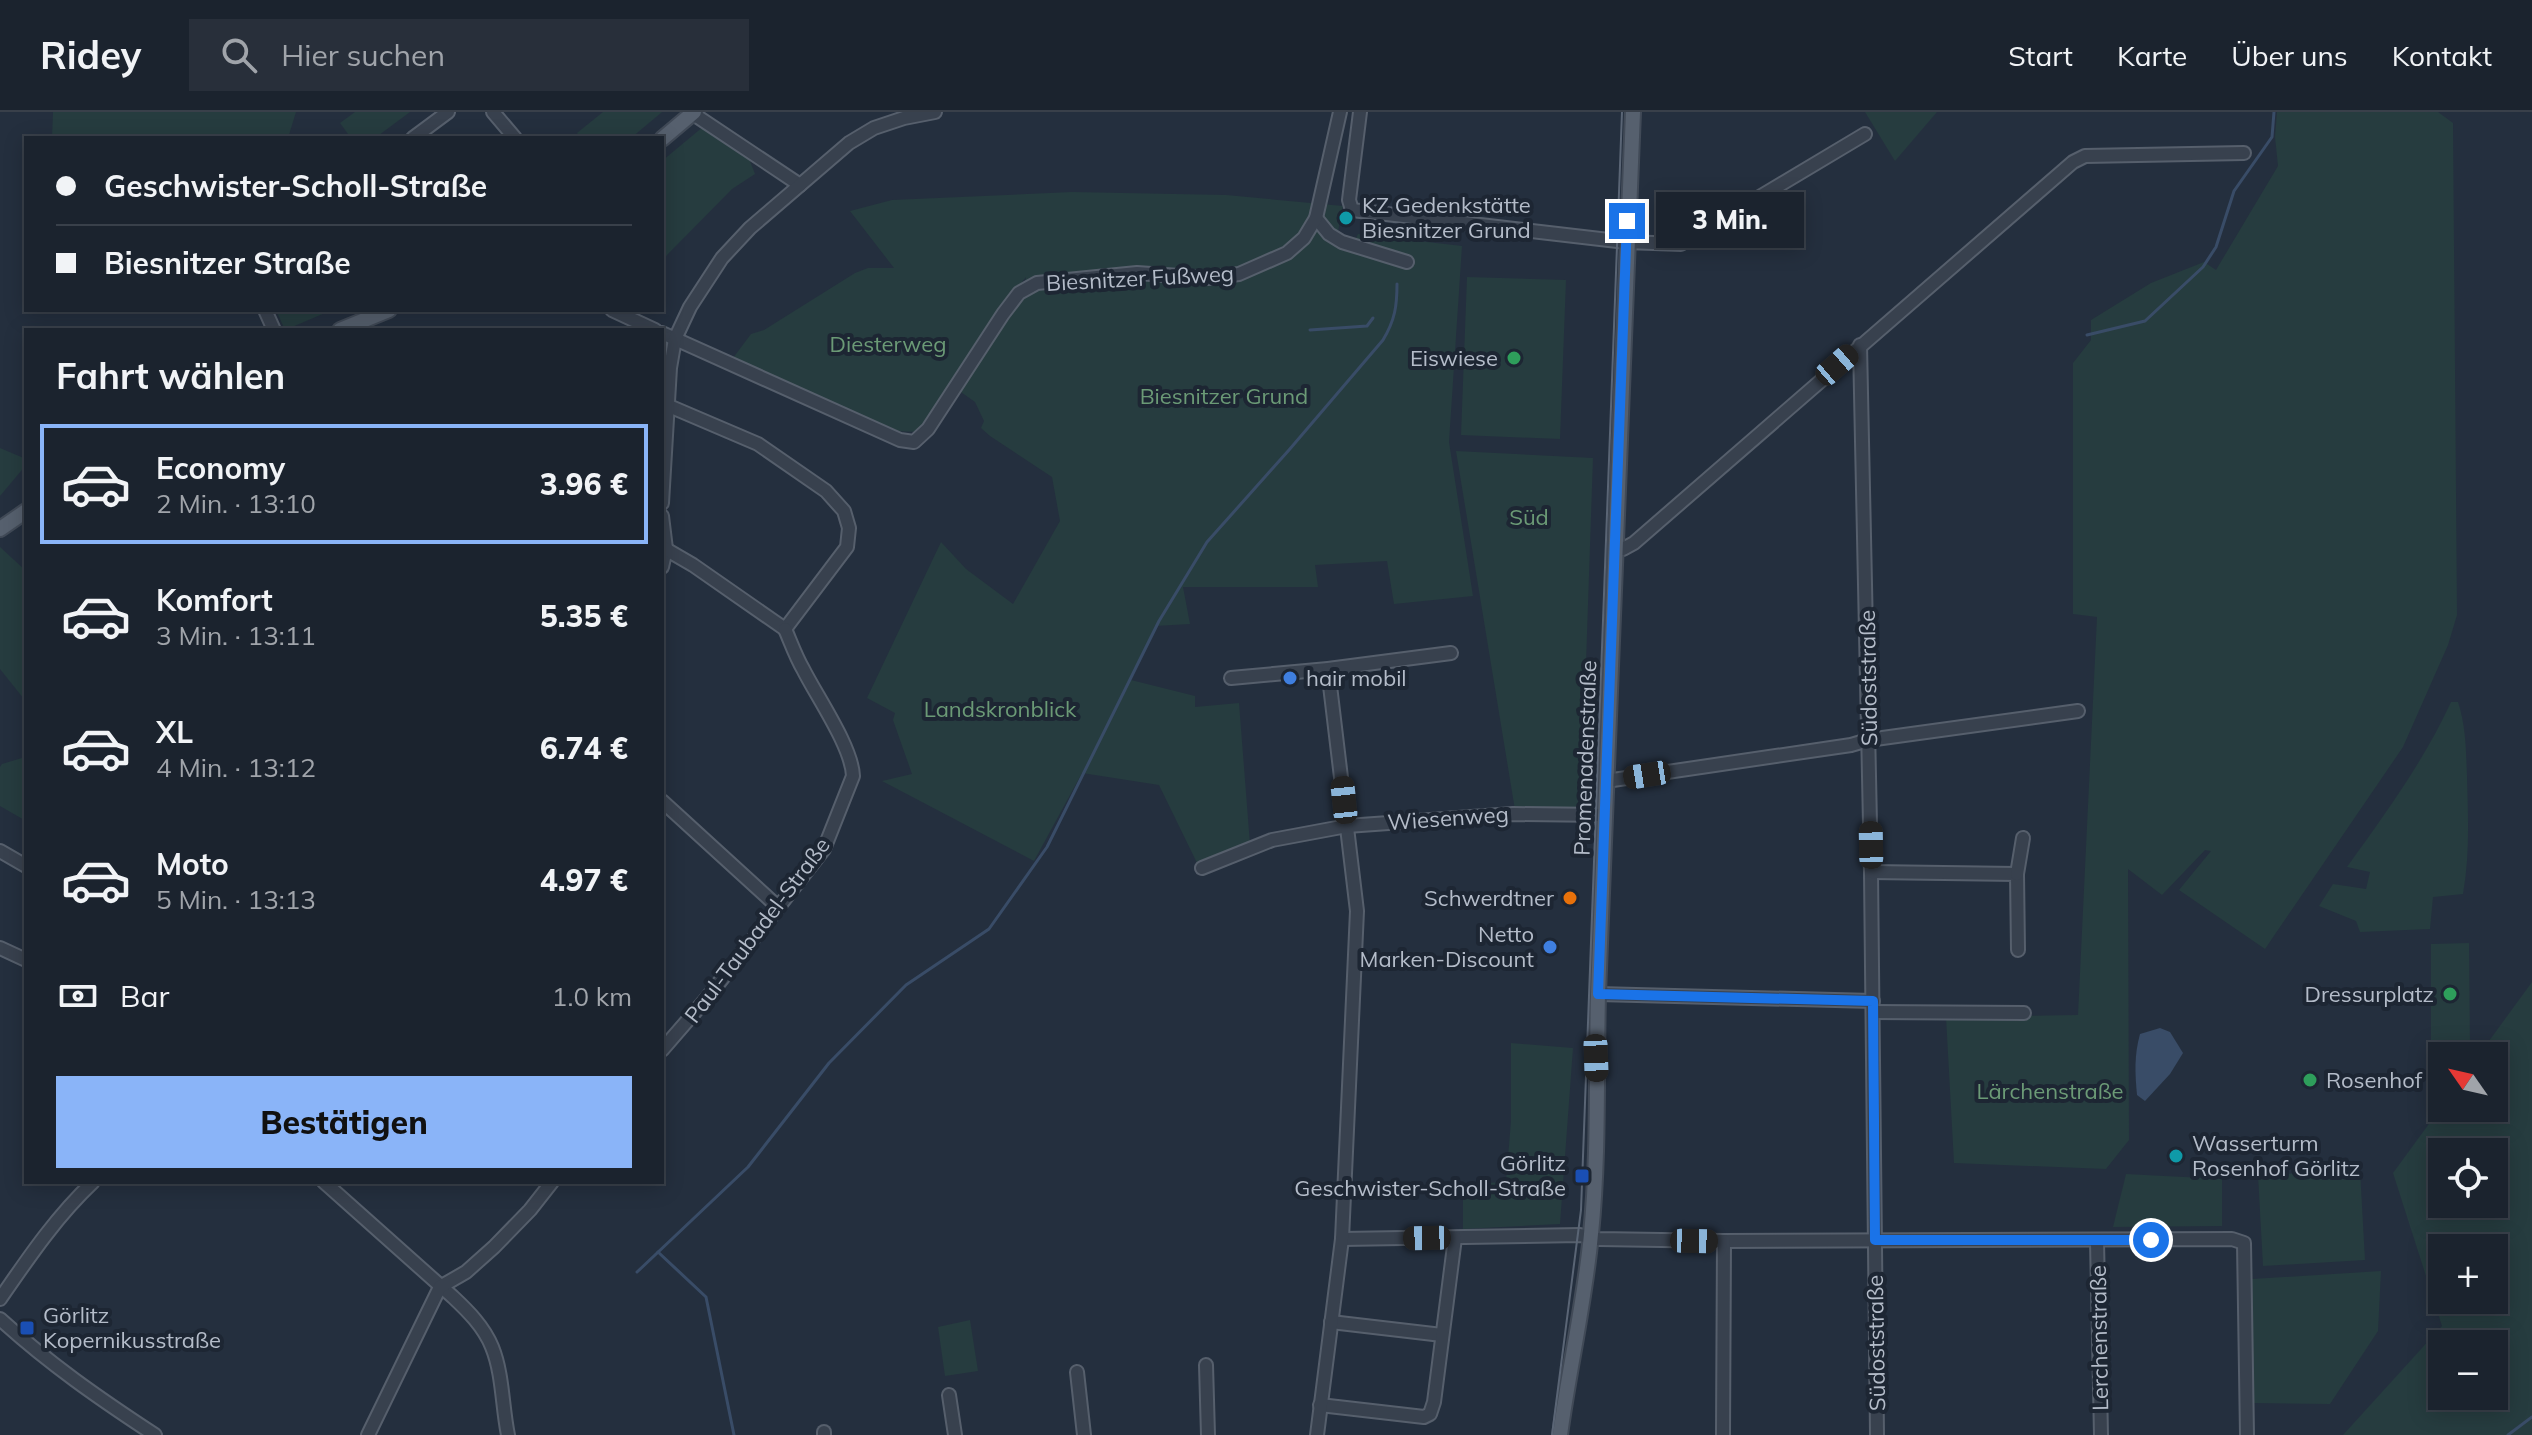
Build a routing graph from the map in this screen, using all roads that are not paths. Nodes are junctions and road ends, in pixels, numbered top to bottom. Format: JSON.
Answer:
{"nodes":[{"id":1,"x":448,"y":112,"type":"edge"},
{"id":2,"x":493,"y":112,"type":"edge"},
{"id":3,"x":935,"y":112,"type":"edge"},
{"id":4,"x":1340,"y":112,"type":"edge"},
{"id":5,"x":1360,"y":112,"type":"edge"},
{"id":6,"x":1633,"y":112,"type":"edge"},
{"id":7,"x":693,"y":113,"type":"edge"},
{"id":8,"x":1865,"y":134,"type":"dead end"},
{"id":9,"x":416,"y":136,"type":"edge"},
{"id":10,"x":513,"y":136,"type":"edge"},
{"id":11,"x":664,"y":137,"type":"edge"},
{"id":12,"x":2244,"y":153,"type":"dead end"},
{"id":13,"x":800,"y":185,"type":"junction"},
{"id":14,"x":1316,"y":218,"type":"junction"},
{"id":15,"x":1626,"y":242,"type":"junction"},
{"id":16,"x":1407,"y":262,"type":"dead end"},
{"id":17,"x":384,"y":312,"type":"edge"},
{"id":18,"x":616,"y":312,"type":"edge"},
{"id":19,"x":345,"y":328,"type":"edge"},
{"id":20,"x":651,"y":328,"type":"edge"},
{"id":21,"x":664,"y":334,"type":"edge"},
{"id":22,"x":675,"y":339,"type":"junction"},
{"id":23,"x":1860,"y":345,"type":"junction"},
{"id":24,"x":669,"y":406,"type":"junction"},
{"id":25,"x":664,"y":475,"type":"edge"},
{"id":26,"x":24,"y":512,"type":"edge"},
{"id":27,"x":0,"y":529,"type":"edge"},
{"id":28,"x":664,"y":548,"type":"edge"},
{"id":29,"x":1616,"y":549,"type":"junction"},
{"id":30,"x":785,"y":629,"type":"junction"},
{"id":31,"x":1451,"y":653,"type":"dead end"},
{"id":32,"x":1328,"y":669,"type":"junction"},
{"id":33,"x":1231,"y":678,"type":"dead end"},
{"id":34,"x":2078,"y":711,"type":"dead end"},
{"id":35,"x":1868,"y":740,"type":"junction"},
{"id":36,"x":1606,"y":781,"type":"junction"},
{"id":37,"x":664,"y":803,"type":"edge"},
{"id":38,"x":1605,"y":815,"type":"junction"},
{"id":39,"x":1347,"y":826,"type":"junction"},
{"id":40,"x":2023,"y":838,"type":"dead end"},
{"id":41,"x":0,"y":851,"type":"edge"},
{"id":42,"x":24,"y":865,"type":"edge"},
{"id":43,"x":1202,"y":868,"type":"dead end"},
{"id":44,"x":1871,"y":872,"type":"junction"},
{"id":45,"x":2017,"y":874,"type":"junction"},
{"id":46,"x":778,"y":907,"type":"junction"},
{"id":47,"x":0,"y":948,"type":"edge"},
{"id":48,"x":2018,"y":950,"type":"dead end"},
{"id":49,"x":24,"y":958,"type":"edge"},
{"id":50,"x":1598,"y":994,"type":"junction"},
{"id":51,"x":1873,"y":1006,"type":"junction"},
{"id":52,"x":2024,"y":1013,"type":"dead end"},
{"id":53,"x":664,"y":1048,"type":"edge"},
{"id":54,"x":91,"y":1184,"type":"edge"},
{"id":55,"x":327,"y":1184,"type":"edge"},
{"id":56,"x":550,"y":1184,"type":"edge"},
{"id":57,"x":1455,"y":1238,"type":"junction"},
{"id":58,"x":1591,"y":1238,"type":"junction"},
{"id":59,"x":1342,"y":1239,"type":"junction"},
{"id":60,"x":1875,"y":1240,"type":"junction"},
{"id":61,"x":1724,"y":1241,"type":"junction"},
{"id":62,"x":2097,"y":1241,"type":"junction"},
{"id":63,"x":440,"y":1287,"type":"junction"},
{"id":64,"x":0,"y":1299,"type":"edge"},
{"id":65,"x":0,"y":1319,"type":"edge"},
{"id":66,"x":1331,"y":1322,"type":"junction"},
{"id":67,"x":1442,"y":1335,"type":"junction"},
{"id":68,"x":1206,"y":1365,"type":"dead end"},
{"id":69,"x":1077,"y":1372,"type":"dead end"},
{"id":70,"x":949,"y":1395,"type":"dead end"},
{"id":71,"x":1320,"y":1405,"type":"junction"},
{"id":72,"x":155,"y":1435,"type":"edge"},
{"id":73,"x":368,"y":1435,"type":"edge"},
{"id":74,"x":508,"y":1435,"type":"edge"},
{"id":75,"x":955,"y":1435,"type":"edge"},
{"id":76,"x":1084,"y":1435,"type":"edge"},
{"id":77,"x":1208,"y":1435,"type":"edge"},
{"id":78,"x":1317,"y":1435,"type":"edge"},
{"id":79,"x":1560,"y":1435,"type":"edge"},
{"id":80,"x":1723,"y":1435,"type":"edge"},
{"id":81,"x":1877,"y":1435,"type":"edge"},
{"id":82,"x":2101,"y":1435,"type":"edge"},
{"id":83,"x":2247,"y":1435,"type":"edge"}],
"edges":[{"from":1,"to":9,"type":"street"},
{"from":2,"to":10,"type":"street"},
{"from":3,"to":13,"type":"street"},
{"from":4,"to":14,"type":"street"},
{"from":5,"to":15,"type":"street"},
{"from":6,"to":15,"type":"main road","name":"Promenadenstraße"},
{"from":7,"to":11,"type":"main road"},
{"from":7,"to":13,"type":"street"},
{"from":8,"to":15,"type":"street"},
{"from":12,"to":23,"type":"street"},
{"from":13,"to":22,"type":"street"},
{"from":14,"to":16,"type":"street"},
{"from":14,"to":22,"type":"street","name":"Biesnitzer Fußweg"},
{"from":15,"to":29,"type":"main road","name":"Promenadenstraße"},
{"from":17,"to":19,"type":"main road"},
{"from":18,"to":20,"type":"street"},
{"from":21,"to":22,"type":"street","name":"Biesnitzer Fußweg"},
{"from":22,"to":24,"type":"street"},
{"from":23,"to":29,"type":"street"},
{"from":23,"to":35,"type":"street","name":"Südoststraße"},
{"from":24,"to":25,"type":"street"},
{"from":24,"to":30,"type":"street"},
{"from":26,"to":27,"type":"main road"},
{"from":28,"to":30,"type":"street"},
{"from":29,"to":36,"type":"main road","name":"Promenadenstraße"},
{"from":30,"to":46,"type":"street","name":"Paul-Taubadel-Straße"},
{"from":31,"to":32,"type":"street"},
{"from":32,"to":33,"type":"street"},
{"from":32,"to":39,"type":"street"},
{"from":34,"to":35,"type":"street"},
{"from":35,"to":36,"type":"street"},
{"from":35,"to":44,"type":"street","name":"Südoststraße"},
{"from":36,"to":38,"type":"main road","name":"Promenadenstraße"},
{"from":37,"to":46,"type":"street"},
{"from":38,"to":39,"type":"street","name":"Wiesenweg"},
{"from":38,"to":50,"type":"main road","name":"Promenadenstraße"},
{"from":39,"to":43,"type":"street","name":"Wiesenweg"},
{"from":39,"to":59,"type":"street"},
{"from":40,"to":45,"type":"street"},
{"from":41,"to":42,"type":"street"},
{"from":44,"to":45,"type":"street"},
{"from":44,"to":51,"type":"street","name":"Südoststraße"},
{"from":45,"to":48,"type":"street"},
{"from":46,"to":53,"type":"street","name":"Paul-Taubadel-Straße"},
{"from":47,"to":49,"type":"street"},
{"from":50,"to":51,"type":"street"},
{"from":50,"to":58,"type":"main road","name":"Promenadenstraße"},
{"from":51,"to":52,"type":"street"},
{"from":51,"to":60,"type":"street","name":"Südoststraße"},
{"from":54,"to":64,"type":"street"},
{"from":55,"to":63,"type":"street"},
{"from":56,"to":63,"type":"street"},
{"from":57,"to":58,"type":"street"},
{"from":57,"to":59,"type":"street"},
{"from":57,"to":67,"type":"street"},
{"from":58,"to":61,"type":"street"},
{"from":58,"to":79,"type":"main road","name":"Promenadenstraße"},
{"from":59,"to":66,"type":"street"},
{"from":60,"to":61,"type":"street"},
{"from":60,"to":62,"type":"street"},
{"from":60,"to":81,"type":"street","name":"Südoststraße"},
{"from":61,"to":80,"type":"street"},
{"from":62,"to":82,"type":"street","name":"Lerchenstraße"},
{"from":62,"to":83,"type":"street"},
{"from":63,"to":73,"type":"street"},
{"from":63,"to":74,"type":"street"},
{"from":65,"to":72,"type":"street"},
{"from":66,"to":67,"type":"street"},
{"from":66,"to":71,"type":"street"},
{"from":67,"to":71,"type":"street"},
{"from":68,"to":77,"type":"street"},
{"from":69,"to":76,"type":"street"},
{"from":70,"to":75,"type":"street"},
{"from":71,"to":78,"type":"street"}]}
